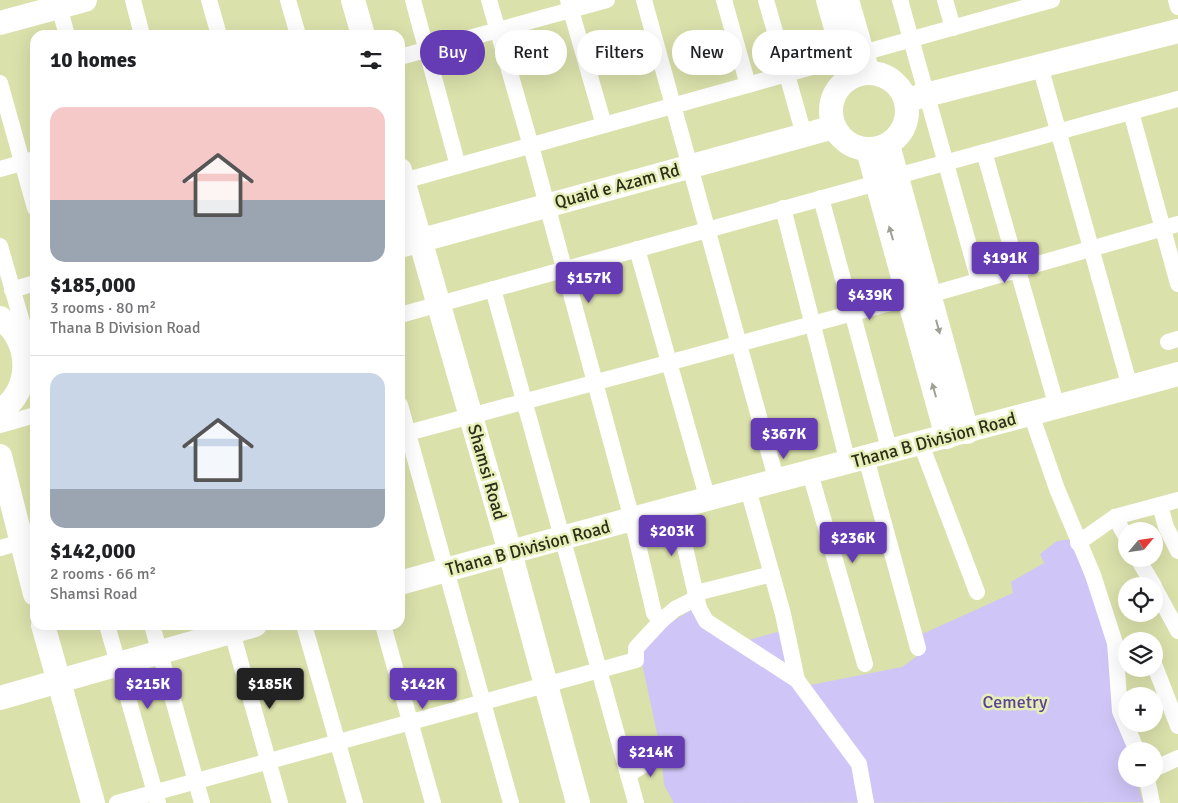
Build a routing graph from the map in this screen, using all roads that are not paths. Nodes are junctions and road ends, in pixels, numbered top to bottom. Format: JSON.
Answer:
{"nodes":[{"id":1,"x":85,"y":0,"type":"edge"},
{"id":2,"x":132,"y":0,"type":"edge"},
{"id":3,"x":209,"y":0,"type":"edge"},
{"id":4,"x":288,"y":0,"type":"edge"},
{"id":5,"x":353,"y":0,"type":"edge"},
{"id":6,"x":413,"y":0,"type":"edge"},
{"id":7,"x":489,"y":0,"type":"edge"},
{"id":8,"x":607,"y":0,"type":"edge"},
{"id":9,"x":644,"y":0,"type":"edge"},
{"id":10,"x":724,"y":0,"type":"edge"},
{"id":11,"x":766,"y":0,"type":"edge"},
{"id":12,"x":828,"y":0,"type":"edge"},
{"id":13,"x":847,"y":0,"type":"edge"},
{"id":14,"x":900,"y":0,"type":"edge"},
{"id":15,"x":945,"y":0,"type":"edge"},
{"id":16,"x":1052,"y":0,"type":"edge"},
{"id":17,"x":1176,"y":0,"type":"edge"},
{"id":18,"x":58,"y":4,"type":"edge"},
{"id":19,"x":1022,"y":4,"type":"edge"},
{"id":20,"x":570,"y":5,"type":"edge"},
{"id":21,"x":1178,"y":7,"type":"edge"},
{"id":22,"x":0,"y":23,"type":"edge"},
{"id":23,"x":953,"y":28,"type":"junction"},
{"id":24,"x":66,"y":30,"type":"edge"},
{"id":25,"x":141,"y":30,"type":"edge"},
{"id":26,"x":218,"y":30,"type":"edge"},
{"id":27,"x":297,"y":30,"type":"edge"},
{"id":28,"x":362,"y":30,"type":"edge"},
{"id":29,"x":421,"y":30,"type":"edge"},
{"id":30,"x":497,"y":30,"type":"edge"},
{"id":31,"x":500,"y":30,"type":"edge"},
{"id":32,"x":775,"y":30,"type":"edge"},
{"id":33,"x":841,"y":30,"type":"edge"},
{"id":34,"x":851,"y":30,"type":"edge"},
{"id":35,"x":1178,"y":31,"type":"edge"},
{"id":36,"x":911,"y":39,"type":"junction"},
{"id":37,"x":420,"y":52,"type":"edge"},
{"id":38,"x":405,"y":56,"type":"edge"},
{"id":39,"x":870,"y":58,"type":"edge"},
{"id":40,"x":1040,"y":66,"type":"junction"},
{"id":41,"x":870,"y":70,"type":"edge"},
{"id":42,"x":433,"y":75,"type":"edge"},
{"id":43,"x":510,"y":75,"type":"edge"},
{"id":44,"x":783,"y":75,"type":"edge"},
{"id":45,"x":787,"y":75,"type":"edge"},
{"id":46,"x":848,"y":75,"type":"edge"},
{"id":47,"x":0,"y":83,"type":"edge"},
{"id":48,"x":748,"y":85,"type":"junction"},
{"id":49,"x":916,"y":97,"type":"junction"},
{"id":50,"x":1178,"y":99,"type":"edge"},
{"id":51,"x":673,"y":106,"type":"junction"},
{"id":52,"x":1131,"y":112,"type":"junction"},
{"id":53,"x":604,"y":125,"type":"junction"},
{"id":54,"x":834,"y":126,"type":"junction"},
{"id":55,"x":1058,"y":132,"type":"junction"},
{"id":56,"x":804,"y":135,"type":"junction"},
{"id":57,"x":531,"y":146,"type":"junction"},
{"id":58,"x":878,"y":148,"type":"junction"},
{"id":59,"x":984,"y":152,"type":"junction"},
{"id":60,"x":29,"y":161,"type":"edge"},
{"id":61,"x":946,"y":163,"type":"junction"},
{"id":62,"x":458,"y":166,"type":"junction"},
{"id":63,"x":690,"y":166,"type":"junction"},
{"id":64,"x":0,"y":169,"type":"edge"},
{"id":65,"x":405,"y":177,"type":"edge"},
{"id":66,"x":887,"y":179,"type":"junction"},
{"id":67,"x":821,"y":198,"type":"junction"},
{"id":68,"x":547,"y":206,"type":"junction"},
{"id":69,"x":405,"y":207,"type":"edge"},
{"id":70,"x":783,"y":208,"type":"junction"},
{"id":71,"x":1170,"y":226,"type":"edge"},
{"id":72,"x":707,"y":229,"type":"junction"},
{"id":73,"x":410,"y":244,"type":"edge"},
{"id":74,"x":0,"y":246,"type":"edge"},
{"id":75,"x":637,"y":249,"type":"junction"},
{"id":76,"x":1091,"y":249,"type":"junction"},
{"id":77,"x":563,"y":270,"type":"junction"},
{"id":78,"x":1018,"y":270,"type":"junction"},
{"id":79,"x":979,"y":281,"type":"junction"},
{"id":80,"x":1178,"y":284,"type":"edge"},
{"id":81,"x":30,"y":285,"type":"edge"},
{"id":82,"x":493,"y":289,"type":"junction"},
{"id":83,"x":12,"y":290,"type":"junction"},
{"id":84,"x":919,"y":297,"type":"junction"},
{"id":85,"x":438,"y":304,"type":"junction"},
{"id":86,"x":852,"y":313,"type":"junction"},
{"id":87,"x":405,"y":314,"type":"edge"},
{"id":88,"x":0,"y":318,"type":"edge"},
{"id":89,"x":813,"y":324,"type":"junction"},
{"id":90,"x":739,"y":344,"type":"junction"},
{"id":91,"x":30,"y":353,"type":"edge"},
{"id":92,"x":669,"y":363,"type":"junction"},
{"id":93,"x":1178,"y":374,"type":"edge"},
{"id":94,"x":594,"y":384,"type":"junction"},
{"id":95,"x":1130,"y":387,"type":"junction"},
{"id":96,"x":524,"y":402,"type":"junction"},
{"id":97,"x":1057,"y":407,"type":"junction"},
{"id":98,"x":0,"y":411,"type":"edge"},
{"id":99,"x":1032,"y":414,"type":"junction"},
{"id":100,"x":30,"y":416,"type":"edge"},
{"id":101,"x":471,"y":417,"type":"junction"},
{"id":102,"x":0,"y":425,"type":"edge"},
{"id":103,"x":405,"y":434,"type":"edge"},
{"id":104,"x":957,"y":434,"type":"junction"},
{"id":105,"x":405,"y":437,"type":"edge"},
{"id":106,"x":921,"y":444,"type":"junction"},
{"id":107,"x":890,"y":452,"type":"junction"},
{"id":108,"x":0,"y":456,"type":"edge"},
{"id":109,"x":857,"y":461,"type":"junction"},
{"id":110,"x":810,"y":473,"type":"junction"},
{"id":111,"x":777,"y":482,"type":"junction"},
{"id":112,"x":748,"y":489,"type":"junction"},
{"id":113,"x":708,"y":500,"type":"junction"},
{"id":114,"x":1178,"y":500,"type":"edge"},
{"id":115,"x":1160,"y":505,"type":"junction"},
{"id":116,"x":676,"y":508,"type":"junction"},
{"id":117,"x":1115,"y":517,"type":"junction"},
{"id":118,"x":632,"y":519,"type":"junction"},
{"id":119,"x":1118,"y":522,"type":"edge"},
{"id":120,"x":561,"y":538,"type":"junction"},
{"id":121,"x":19,"y":543,"type":"edge"},
{"id":122,"x":1078,"y":543,"type":"junction"},
{"id":123,"x":1178,"y":551,"type":"edge"},
{"id":124,"x":510,"y":552,"type":"junction"},
{"id":125,"x":446,"y":570,"type":"junction"},
{"id":126,"x":772,"y":574,"type":"junction"},
{"id":127,"x":30,"y":578,"type":"edge"},
{"id":128,"x":405,"y":582,"type":"edge"},
{"id":129,"x":977,"y":592,"type":"dead end"},
{"id":130,"x":697,"y":596,"type":"junction"},
{"id":131,"x":1163,"y":603,"type":"edge"},
{"id":132,"x":660,"y":621,"type":"junction"},
{"id":133,"x":44,"y":630,"type":"edge"},
{"id":134,"x":109,"y":630,"type":"edge"},
{"id":135,"x":153,"y":630,"type":"edge"},
{"id":136,"x":225,"y":630,"type":"edge"},
{"id":137,"x":232,"y":630,"type":"edge"},
{"id":138,"x":305,"y":630,"type":"edge"},
{"id":139,"x":384,"y":630,"type":"edge"},
{"id":140,"x":1178,"y":631,"type":"edge"},
{"id":141,"x":918,"y":648,"type":"dead end"},
{"id":142,"x":160,"y":653,"type":"junction"},
{"id":143,"x":119,"y":664,"type":"junction"},
{"id":144,"x":865,"y":664,"type":"dead end"},
{"id":145,"x":598,"y":670,"type":"junction"},
{"id":146,"x":1159,"y":677,"type":"edge"},
{"id":147,"x":797,"y":680,"type":"junction"},
{"id":148,"x":58,"y":682,"type":"junction"},
{"id":149,"x":546,"y":685,"type":"junction"},
{"id":150,"x":0,"y":698,"type":"edge"},
{"id":151,"x":482,"y":702,"type":"junction"},
{"id":152,"x":410,"y":722,"type":"junction"},
{"id":153,"x":1178,"y":726,"type":"edge"},
{"id":154,"x":338,"y":742,"type":"junction"},
{"id":155,"x":1133,"y":742,"type":"edge"},
{"id":156,"x":657,"y":756,"type":"dead end"},
{"id":157,"x":1178,"y":758,"type":"edge"},
{"id":158,"x":268,"y":761,"type":"junction"},
{"id":159,"x":1163,"y":765,"type":"edge"},
{"id":160,"x":628,"y":775,"type":"junction"},
{"id":161,"x":196,"y":781,"type":"junction"},
{"id":162,"x":1148,"y":787,"type":"edge"},
{"id":163,"x":156,"y":798,"type":"edge"},
{"id":164,"x":90,"y":802,"type":"edge"},
{"id":165,"x":575,"y":802,"type":"edge"},
{"id":166,"x":116,"y":803,"type":"edge"},
{"id":167,"x":202,"y":803,"type":"edge"},
{"id":168,"x":280,"y":803,"type":"edge"},
{"id":169,"x":354,"y":803,"type":"edge"},
{"id":170,"x":433,"y":803,"type":"edge"},
{"id":171,"x":511,"y":803,"type":"edge"},
{"id":172,"x":636,"y":803,"type":"edge"},
{"id":173,"x":866,"y":803,"type":"edge"},
{"id":174,"x":1152,"y":803,"type":"edge"}],
"edges":[{"from":1,"to":18,"type":"street"},
{"from":2,"to":25,"type":"street"},
{"from":3,"to":26,"type":"street"},
{"from":4,"to":27,"type":"street"},
{"from":5,"to":28,"type":"street"},
{"from":6,"to":29,"type":"street"},
{"from":7,"to":30,"type":"street"},
{"from":8,"to":20,"type":"street"},
{"from":9,"to":51,"type":"street"},
{"from":10,"to":48,"type":"street"},
{"from":11,"to":32,"type":"street"},
{"from":12,"to":33,"type":"street"},
{"from":13,"to":34,"type":"street"},
{"from":14,"to":36,"type":"street"},
{"from":15,"to":23,"type":"street"},
{"from":16,"to":19,"type":"street"},
{"from":17,"to":21,"type":"street"},
{"from":18,"to":22,"type":"street"},
{"from":18,"to":24,"type":"street"},
{"from":19,"to":23,"type":"street"},
{"from":20,"to":31,"type":"street"},
{"from":20,"to":53,"type":"street"},
{"from":23,"to":36,"type":"street"},
{"from":35,"to":40,"type":"street"},
{"from":36,"to":39,"type":"street"},
{"from":36,"to":49,"type":"street"},
{"from":37,"to":38,"type":"street"},
{"from":40,"to":49,"type":"street"},
{"from":40,"to":55,"type":"street"},
{"from":41,"to":49,"type":"street"},
{"from":42,"to":62,"type":"street"},
{"from":43,"to":57,"type":"street"},
{"from":44,"to":48,"type":"street"},
{"from":45,"to":56,"type":"street"},
{"from":46,"to":54,"type":"street"},
{"from":47,"to":60,"type":"street"},
{"from":48,"to":51,"type":"street"},
{"from":49,"to":58,"type":"street"},
{"from":49,"to":61,"type":"street"},
{"from":50,"to":52,"type":"street"},
{"from":51,"to":53,"type":"street"},
{"from":51,"to":63,"type":"street"},
{"from":52,"to":55,"type":"street"},
{"from":52,"to":71,"type":"street"},
{"from":53,"to":57,"type":"street"},
{"from":54,"to":56,"type":"street","name":"Quaid e Azam Rd"},
{"from":54,"to":58,"type":"street"},
{"from":55,"to":59,"type":"street"},
{"from":55,"to":76,"type":"street"},
{"from":56,"to":63,"type":"street","name":"Quaid e Azam Rd"},
{"from":57,"to":62,"type":"street"},
{"from":57,"to":68,"type":"street"},
{"from":58,"to":66,"type":"street"},
{"from":59,"to":61,"type":"street"},
{"from":59,"to":78,"type":"street"},
{"from":60,"to":64,"type":"street"},
{"from":61,"to":66,"type":"street"},
{"from":61,"to":79,"type":"street"},
{"from":62,"to":65,"type":"street"},
{"from":63,"to":68,"type":"street","name":"Quaid e Azam Rd"},
{"from":63,"to":72,"type":"street"},
{"from":66,"to":67,"type":"street"},
{"from":66,"to":84,"type":"street"},
{"from":67,"to":70,"type":"street"},
{"from":67,"to":86,"type":"street"},
{"from":68,"to":73,"type":"street","name":"Quaid e Azam Rd"},
{"from":68,"to":77,"type":"street"},
{"from":69,"to":73,"type":"street","name":"Shamsi Road"},
{"from":70,"to":72,"type":"street"},
{"from":70,"to":89,"type":"street"},
{"from":71,"to":76,"type":"street"},
{"from":71,"to":80,"type":"street"},
{"from":72,"to":75,"type":"street"},
{"from":72,"to":90,"type":"street"},
{"from":73,"to":85,"type":"street","name":"Shamsi Road"},
{"from":74,"to":83,"type":"street"},
{"from":75,"to":77,"type":"street"},
{"from":75,"to":92,"type":"street"},
{"from":76,"to":78,"type":"street"},
{"from":76,"to":95,"type":"street"},
{"from":77,"to":82,"type":"street"},
{"from":77,"to":94,"type":"street"},
{"from":78,"to":79,"type":"street"},
{"from":78,"to":97,"type":"street"},
{"from":79,"to":84,"type":"street"},
{"from":81,"to":83,"type":"street"},
{"from":82,"to":85,"type":"street"},
{"from":82,"to":96,"type":"street"},
{"from":83,"to":91,"type":"street"},
{"from":84,"to":86,"type":"street"},
{"from":84,"to":104,"type":"street"},
{"from":85,"to":87,"type":"street"},
{"from":85,"to":101,"type":"street","name":"Shamsi Road"},
{"from":86,"to":89,"type":"street"},
{"from":86,"to":107,"type":"street"},
{"from":88,"to":91,"type":"street"},
{"from":89,"to":90,"type":"street"},
{"from":89,"to":109,"type":"street"},
{"from":90,"to":92,"type":"street"},
{"from":90,"to":111,"type":"street"},
{"from":91,"to":98,"type":"street"},
{"from":92,"to":94,"type":"street"},
{"from":92,"to":113,"type":"street"},
{"from":93,"to":95,"type":"street","name":"Thana B Division Road"},
{"from":94,"to":96,"type":"street"},
{"from":94,"to":118,"type":"street"},
{"from":95,"to":97,"type":"street","name":"Thana B Division Road"},
{"from":96,"to":101,"type":"street"},
{"from":96,"to":120,"type":"street"},
{"from":97,"to":99,"type":"street","name":"Thana B Division Road"},
{"from":99,"to":104,"type":"street","name":"Thana B Division Road"},
{"from":99,"to":122,"type":"street"},
{"from":100,"to":102,"type":"street"},
{"from":101,"to":103,"type":"street"},
{"from":101,"to":124,"type":"street","name":"Shamsi Road"},
{"from":104,"to":106,"type":"street","name":"Thana B Division Road"},
{"from":105,"to":125,"type":"street"},
{"from":106,"to":107,"type":"street","name":"Thana B Division Road"},
{"from":106,"to":129,"type":"street"},
{"from":107,"to":109,"type":"street","name":"Thana B Division Road"},
{"from":108,"to":121,"type":"street"},
{"from":109,"to":110,"type":"street","name":"Thana B Division Road"},
{"from":109,"to":141,"type":"street"},
{"from":110,"to":111,"type":"street","name":"Thana B Division Road"},
{"from":110,"to":144,"type":"street"},
{"from":111,"to":112,"type":"street","name":"Thana B Division Road"},
{"from":112,"to":113,"type":"street","name":"Thana B Division Road"},
{"from":112,"to":126,"type":"street"},
{"from":113,"to":116,"type":"street","name":"Thana B Division Road"},
{"from":114,"to":115,"type":"street"},
{"from":115,"to":117,"type":"street"},
{"from":115,"to":123,"type":"street"},
{"from":116,"to":118,"type":"street","name":"Thana B Division Road"},
{"from":116,"to":130,"type":"street"},
{"from":117,"to":119,"type":"street"},
{"from":117,"to":122,"type":"street"},
{"from":118,"to":120,"type":"street","name":"Thana B Division Road"},
{"from":118,"to":132,"type":"street"},
{"from":120,"to":124,"type":"street","name":"Thana B Division Road"},
{"from":120,"to":145,"type":"street"},
{"from":121,"to":127,"type":"street"},
{"from":122,"to":155,"type":"street"},
{"from":124,"to":125,"type":"street","name":"Thana B Division Road"},
{"from":124,"to":149,"type":"street","name":"Shamsi Road"},
{"from":125,"to":128,"type":"street","name":"Thana B Division Road"},
{"from":125,"to":151,"type":"street"},
{"from":126,"to":130,"type":"street"},
{"from":126,"to":147,"type":"street"},
{"from":130,"to":132,"type":"street"},
{"from":130,"to":147,"type":"street"},
{"from":131,"to":140,"type":"street"},
{"from":132,"to":145,"type":"street"},
{"from":133,"to":148,"type":"street"},
{"from":134,"to":143,"type":"street"},
{"from":135,"to":142,"type":"street"},
{"from":136,"to":142,"type":"street"},
{"from":137,"to":158,"type":"street"},
{"from":138,"to":154,"type":"street"},
{"from":139,"to":152,"type":"street"},
{"from":142,"to":143,"type":"street"},
{"from":142,"to":161,"type":"street"},
{"from":143,"to":148,"type":"street"},
{"from":143,"to":163,"type":"street"},
{"from":145,"to":149,"type":"street"},
{"from":145,"to":160,"type":"street"},
{"from":146,"to":153,"type":"street"},
{"from":147,"to":173,"type":"street"},
{"from":148,"to":150,"type":"street"},
{"from":148,"to":164,"type":"street"},
{"from":149,"to":151,"type":"street"},
{"from":149,"to":165,"type":"street","name":"Shamsi Road"},
{"from":151,"to":152,"type":"street"},
{"from":151,"to":171,"type":"street"},
{"from":152,"to":154,"type":"street"},
{"from":152,"to":170,"type":"street"},
{"from":154,"to":158,"type":"street"},
{"from":154,"to":169,"type":"street"},
{"from":156,"to":160,"type":"street"},
{"from":157,"to":159,"type":"street"},
{"from":158,"to":161,"type":"street"},
{"from":158,"to":168,"type":"street"},
{"from":160,"to":172,"type":"street"},
{"from":161,"to":163,"type":"street"},
{"from":161,"to":167,"type":"street"},
{"from":162,"to":174,"type":"street"},
{"from":163,"to":166,"type":"street"}]}
